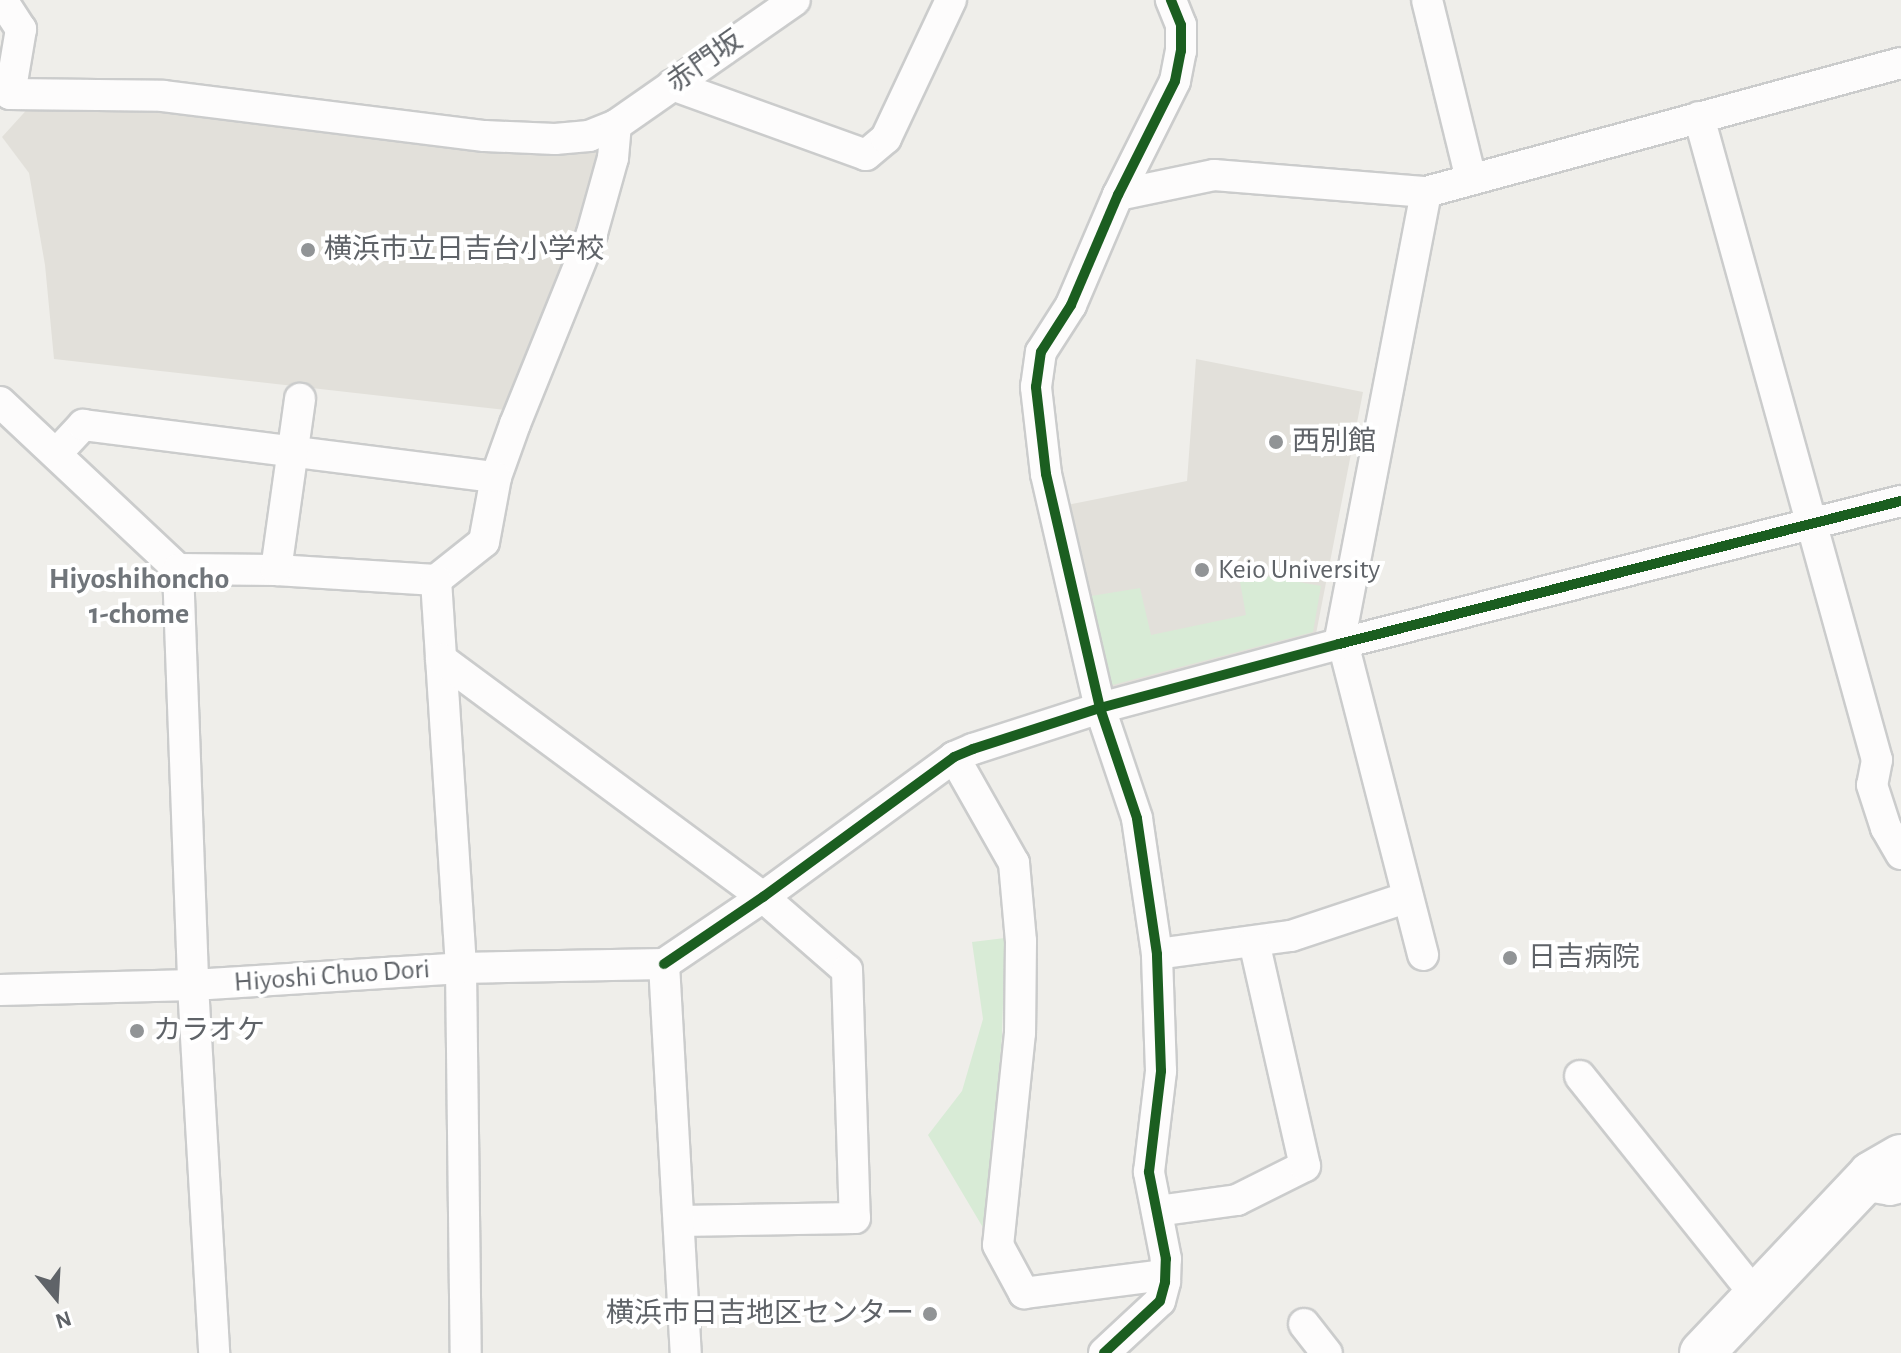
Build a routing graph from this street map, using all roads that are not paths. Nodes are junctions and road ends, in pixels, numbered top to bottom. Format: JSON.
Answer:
{"nodes":[{"id":1,"x":2,"y":0,"type":"edge"},
{"id":2,"x":795,"y":0,"type":"edge"},
{"id":3,"x":951,"y":0,"type":"edge"},
{"id":4,"x":1427,"y":0,"type":"edge"},
{"id":5,"x":1177,"y":2,"type":"edge"},
{"id":6,"x":24,"y":14,"type":"edge"},
{"id":7,"x":1901,"y":63,"type":"edge"},
{"id":8,"x":672,"y":85,"type":"junction"},
{"id":9,"x":5,"y":100,"type":"edge"},
{"id":10,"x":1699,"y":117,"type":"junction"},
{"id":11,"x":616,"y":125,"type":"junction"},
{"id":12,"x":1471,"y":179,"type":"junction"},
{"id":13,"x":1426,"y":192,"type":"junction"},
{"id":14,"x":1118,"y":195,"type":"junction"},
{"id":15,"x":300,"y":399,"type":"dead end"},
{"id":16,"x":0,"y":402,"type":"edge"},
{"id":17,"x":56,"y":454,"type":"junction"},
{"id":18,"x":293,"y":454,"type":"junction"},
{"id":19,"x":496,"y":477,"type":"junction"},
{"id":20,"x":1901,"y":501,"type":"edge"},
{"id":21,"x":1812,"y":525,"type":"junction"},
{"id":22,"x":178,"y":569,"type":"junction"},
{"id":23,"x":276,"y":570,"type":"junction"},
{"id":24,"x":436,"y":580,"type":"junction"},
{"id":25,"x":1341,"y":643,"type":"junction"},
{"id":26,"x":441,"y":659,"type":"junction"},
{"id":27,"x":1100,"y":708,"type":"junction"},
{"id":28,"x":954,"y":757,"type":"junction"},
{"id":29,"x":1901,"y":854,"type":"edge"},
{"id":30,"x":763,"y":897,"type":"junction"},
{"id":31,"x":1408,"y":897,"type":"junction"},
{"id":32,"x":1254,"y":942,"type":"junction"},
{"id":33,"x":1157,"y":954,"type":"junction"},
{"id":34,"x":1423,"y":955,"type":"dead end"},
{"id":35,"x":664,"y":964,"type":"junction"},
{"id":36,"x":461,"y":968,"type":"junction"},
{"id":37,"x":193,"y":985,"type":"junction"},
{"id":38,"x":0,"y":990,"type":"edge"},
{"id":39,"x":1580,"y":1076,"type":"dead end"},
{"id":40,"x":1901,"y":1157,"type":"edge"},
{"id":41,"x":1881,"y":1186,"type":"edge"},
{"id":42,"x":1157,"y":1211,"type":"junction"},
{"id":43,"x":680,"y":1221,"type":"junction"},
{"id":44,"x":1165,"y":1275,"type":"junction"},
{"id":45,"x":1756,"y":1296,"type":"junction"},
{"id":46,"x":1304,"y":1324,"type":"dead end"},
{"id":47,"x":214,"y":1353,"type":"edge"},
{"id":48,"x":466,"y":1353,"type":"edge"},
{"id":49,"x":686,"y":1353,"type":"edge"},
{"id":50,"x":1104,"y":1353,"type":"edge"},
{"id":51,"x":1327,"y":1353,"type":"edge"},
{"id":52,"x":1702,"y":1353,"type":"edge"}],
"edges":[{"from":1,"to":6,"type":"street"},
{"from":2,"to":8,"type":"street","name":"赤門坂"},
{"from":3,"to":8,"type":"street"},
{"from":4,"to":12,"type":"street"},
{"from":5,"to":14,"type":"street"},
{"from":6,"to":9,"type":"street"},
{"from":7,"to":10,"type":"street"},
{"from":8,"to":11,"type":"street","name":"赤門坂"},
{"from":9,"to":11,"type":"street","name":"赤門坂"},
{"from":10,"to":12,"type":"street"},
{"from":10,"to":21,"type":"street"},
{"from":11,"to":19,"type":"street"},
{"from":12,"to":13,"type":"street"},
{"from":13,"to":14,"type":"street"},
{"from":13,"to":25,"type":"street"},
{"from":14,"to":27,"type":"street"},
{"from":15,"to":18,"type":"street"},
{"from":16,"to":17,"type":"street"},
{"from":17,"to":18,"type":"street"},
{"from":17,"to":22,"type":"street"},
{"from":18,"to":19,"type":"street"},
{"from":18,"to":23,"type":"street"},
{"from":19,"to":24,"type":"street"},
{"from":20,"to":21,"type":"street"},
{"from":21,"to":25,"type":"street"},
{"from":21,"to":29,"type":"street"},
{"from":22,"to":23,"type":"street"},
{"from":22,"to":37,"type":"street"},
{"from":23,"to":24,"type":"street"},
{"from":24,"to":26,"type":"street"},
{"from":25,"to":27,"type":"street"},
{"from":25,"to":31,"type":"street"},
{"from":26,"to":30,"type":"street"},
{"from":26,"to":36,"type":"street"},
{"from":27,"to":28,"type":"street"},
{"from":27,"to":33,"type":"street"},
{"from":28,"to":30,"type":"street"},
{"from":28,"to":44,"type":"street"},
{"from":30,"to":35,"type":"street"},
{"from":30,"to":43,"type":"street"},
{"from":31,"to":32,"type":"street"},
{"from":31,"to":34,"type":"street"},
{"from":32,"to":33,"type":"street"},
{"from":32,"to":42,"type":"street"},
{"from":33,"to":42,"type":"street"},
{"from":35,"to":36,"type":"street","name":"Hiyoshi Chuo Dori"},
{"from":35,"to":43,"type":"street"},
{"from":36,"to":37,"type":"street","name":"Hiyoshi Chuo Dori"},
{"from":36,"to":48,"type":"street"},
{"from":37,"to":38,"type":"street","name":"Hiyoshi Chuo Dori"},
{"from":37,"to":47,"type":"street"},
{"from":39,"to":45,"type":"street"},
{"from":40,"to":41,"type":"street"},
{"from":41,"to":45,"type":"street"},
{"from":42,"to":44,"type":"street"},
{"from":43,"to":49,"type":"street"},
{"from":44,"to":50,"type":"street"},
{"from":45,"to":52,"type":"street"},
{"from":46,"to":51,"type":"street"}]}
